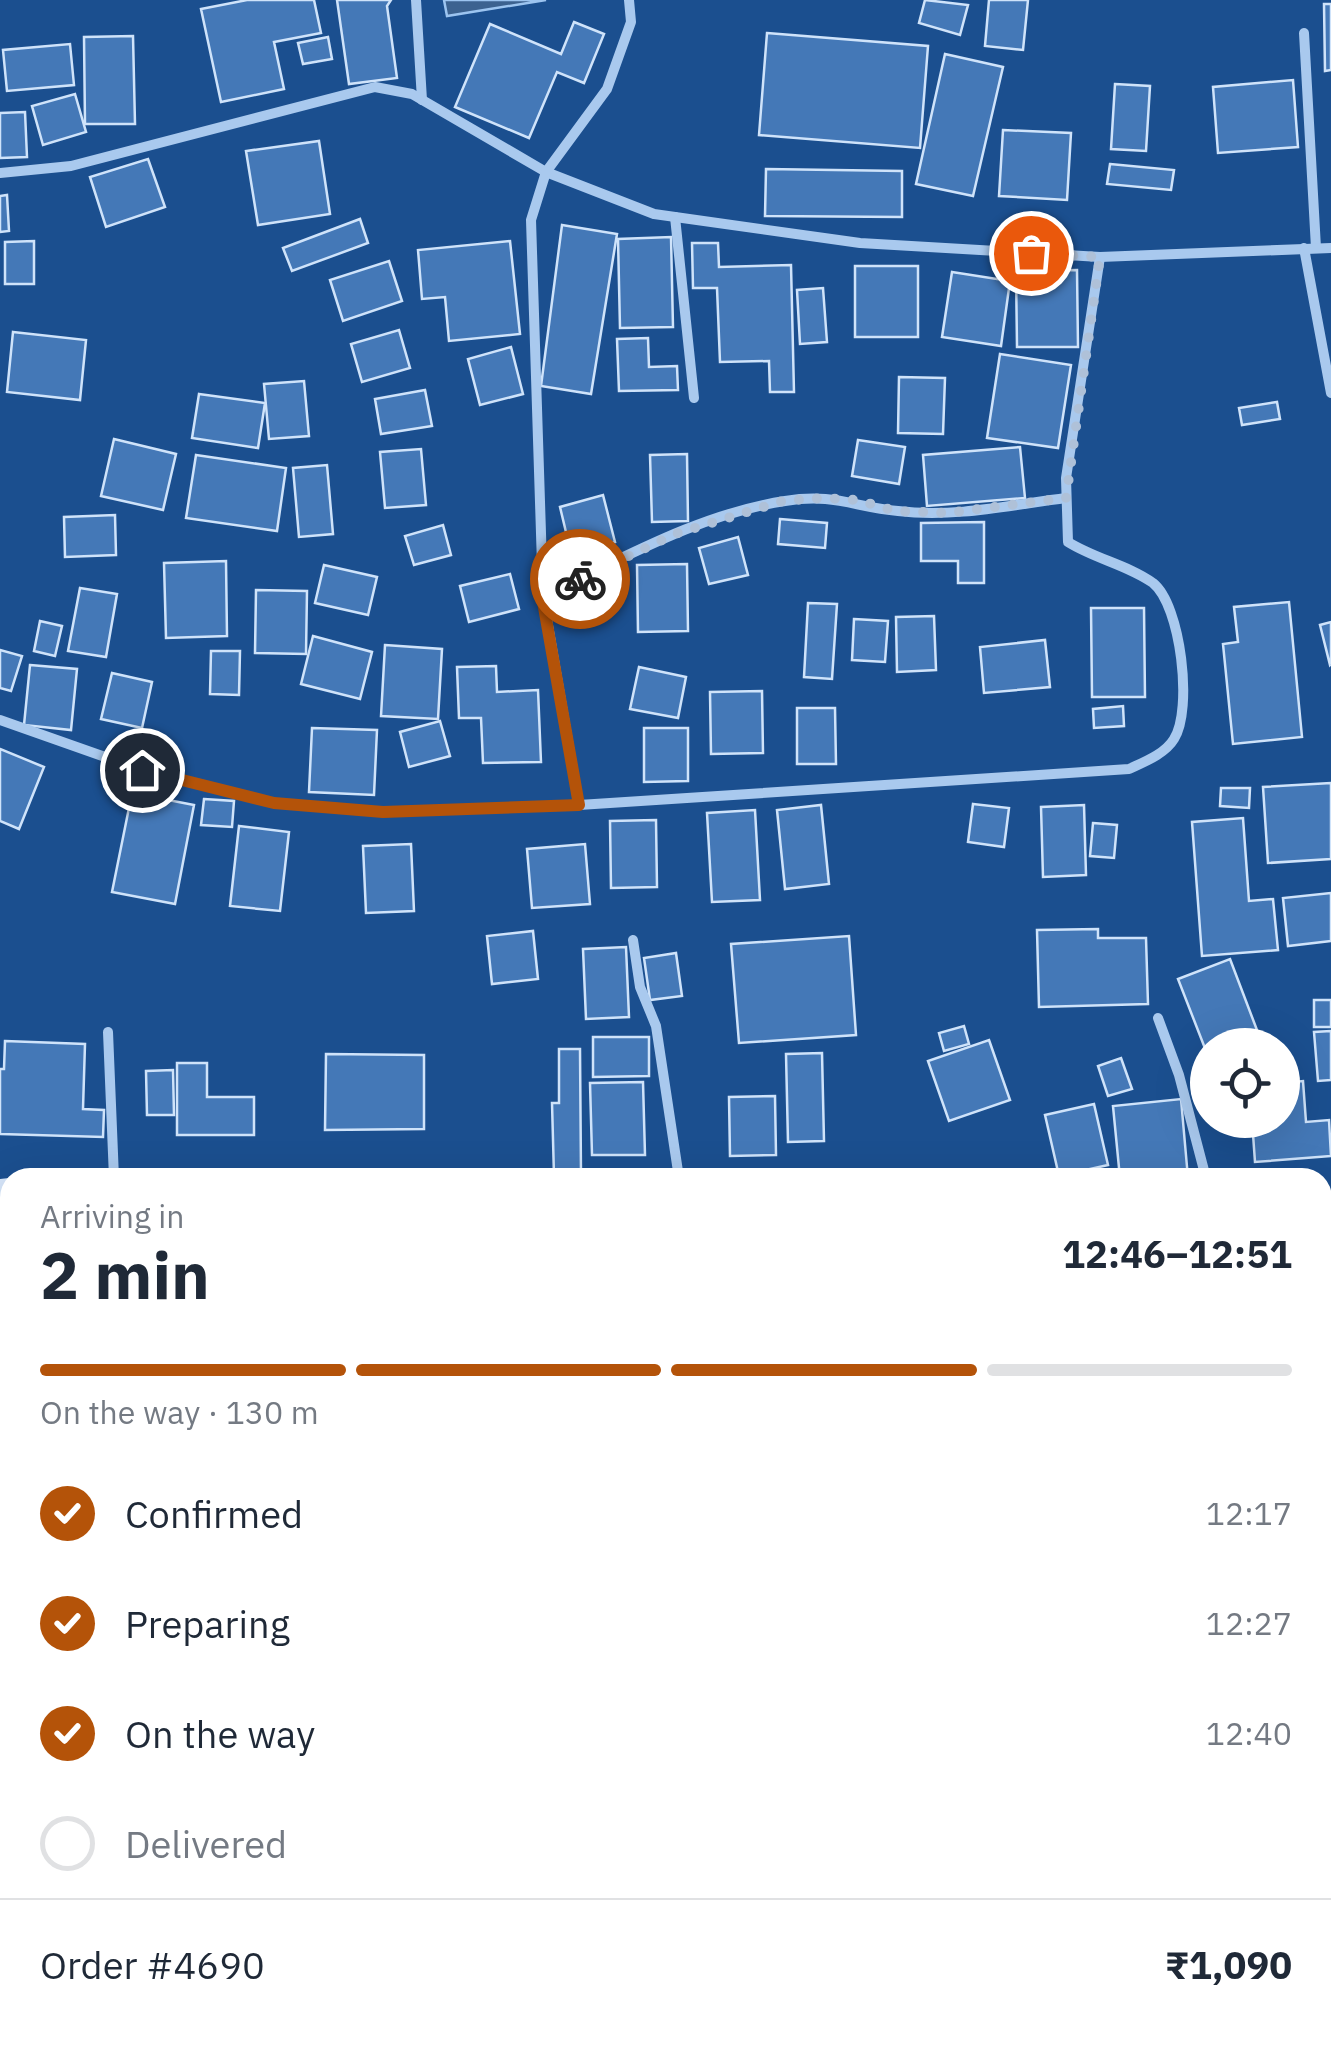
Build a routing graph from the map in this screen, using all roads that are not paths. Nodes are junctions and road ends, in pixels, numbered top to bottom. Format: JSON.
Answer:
{"nodes":[{"id":1,"x":416,"y":0,"type":"edge"},
{"id":2,"x":629,"y":0,"type":"edge"},
{"id":3,"x":1304,"y":33,"type":"dead end"},
{"id":4,"x":422,"y":100,"type":"junction"},
{"id":5,"x":546,"y":172,"type":"junction"},
{"id":6,"x":0,"y":173,"type":"edge"},
{"id":7,"x":675,"y":218,"type":"junction"},
{"id":8,"x":1310,"y":248,"type":"junction"},
{"id":9,"x":1331,"y":248,"type":"edge"},
{"id":10,"x":1100,"y":257,"type":"junction"},
{"id":11,"x":1331,"y":393,"type":"edge"},
{"id":12,"x":694,"y":398,"type":"dead end"},
{"id":13,"x":1066,"y":498,"type":"junction"},
{"id":14,"x":542,"y":596,"type":"junction"},
{"id":15,"x":0,"y":720,"type":"edge"},
{"id":16,"x":579,"y":805,"type":"junction"},
{"id":17,"x":633,"y":940,"type":"dead end"},
{"id":18,"x":1158,"y":1018,"type":"dead end"},
{"id":19,"x":108,"y":1032,"type":"dead end"},
{"id":20,"x":114,"y":1168,"type":"edge"},
{"id":21,"x":677,"y":1168,"type":"edge"},
{"id":22,"x":1203,"y":1168,"type":"edge"}],
"edges":[{"from":1,"to":4,"type":"street"},
{"from":2,"to":5,"type":"street"},
{"from":3,"to":8,"type":"street"},
{"from":4,"to":5,"type":"street"},
{"from":4,"to":6,"type":"street"},
{"from":5,"to":7,"type":"street"},
{"from":5,"to":14,"type":"street"},
{"from":7,"to":10,"type":"street"},
{"from":7,"to":12,"type":"street"},
{"from":8,"to":9,"type":"street"},
{"from":8,"to":10,"type":"street"},
{"from":8,"to":11,"type":"street"},
{"from":10,"to":13,"type":"street"},
{"from":13,"to":14,"type":"street"},
{"from":13,"to":16,"type":"street"},
{"from":14,"to":16,"type":"street"},
{"from":15,"to":16,"type":"street"},
{"from":17,"to":21,"type":"street"},
{"from":18,"to":22,"type":"street"},
{"from":19,"to":20,"type":"street"}]}
